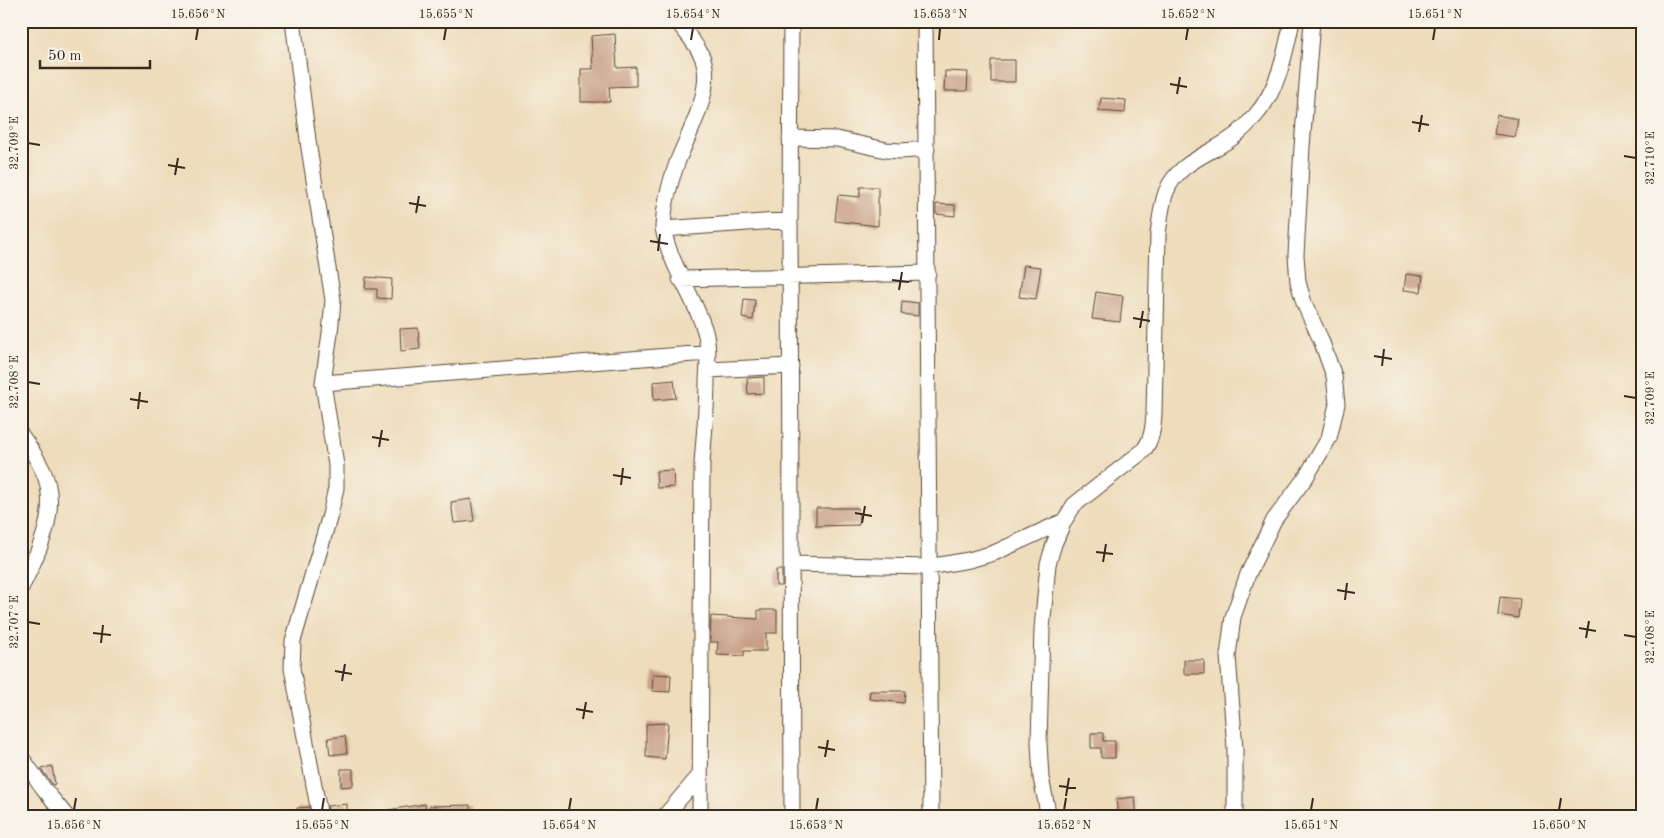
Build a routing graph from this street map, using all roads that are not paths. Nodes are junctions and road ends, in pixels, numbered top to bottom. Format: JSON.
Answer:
{"nodes":[{"id":1,"x":293,"y":21,"type":"edge"},
{"id":2,"x":677,"y":21,"type":"edge"},
{"id":3,"x":792,"y":21,"type":"edge"},
{"id":4,"x":925,"y":21,"type":"edge"},
{"id":5,"x":1292,"y":21,"type":"edge"},
{"id":6,"x":1312,"y":21,"type":"edge"},
{"id":7,"x":790,"y":138,"type":"junction"},
{"id":8,"x":927,"y":149,"type":"junction"},
{"id":9,"x":790,"y":220,"type":"junction"},
{"id":10,"x":663,"y":229,"type":"junction"},
{"id":11,"x":928,"y":273,"type":"junction"},
{"id":12,"x":790,"y":276,"type":"junction"},
{"id":13,"x":680,"y":279,"type":"junction"},
{"id":14,"x":707,"y":354,"type":"junction"},
{"id":15,"x":791,"y":366,"type":"junction"},
{"id":16,"x":708,"y":370,"type":"junction"},
{"id":17,"x":322,"y":383,"type":"junction"},
{"id":18,"x":21,"y":435,"type":"edge"},
{"id":19,"x":1064,"y":522,"type":"junction"},
{"id":20,"x":792,"y":564,"type":"junction"},
{"id":21,"x":928,"y":567,"type":"junction"},
{"id":22,"x":21,"y":588,"type":"edge"},
{"id":23,"x":21,"y":757,"type":"edge"},
{"id":24,"x":700,"y":775,"type":"junction"},
{"id":25,"x":67,"y":817,"type":"edge"},
{"id":26,"x":320,"y":817,"type":"edge"},
{"id":27,"x":664,"y":817,"type":"edge"},
{"id":28,"x":700,"y":817,"type":"edge"},
{"id":29,"x":792,"y":817,"type":"edge"},
{"id":30,"x":932,"y":817,"type":"edge"},
{"id":31,"x":1049,"y":817,"type":"edge"},
{"id":32,"x":1235,"y":817,"type":"edge"}],
"edges":[{"from":1,"to":17,"type":"street"},
{"from":2,"to":10,"type":"street"},
{"from":3,"to":7,"type":"street"},
{"from":4,"to":8,"type":"street"},
{"from":5,"to":19,"type":"street"},
{"from":6,"to":32,"type":"street"},
{"from":7,"to":8,"type":"street"},
{"from":7,"to":9,"type":"street"},
{"from":8,"to":11,"type":"street"},
{"from":9,"to":10,"type":"street"},
{"from":9,"to":12,"type":"street"},
{"from":10,"to":13,"type":"street"},
{"from":11,"to":12,"type":"street"},
{"from":11,"to":21,"type":"street"},
{"from":12,"to":13,"type":"street"},
{"from":12,"to":15,"type":"street"},
{"from":13,"to":14,"type":"street"},
{"from":14,"to":16,"type":"street"},
{"from":14,"to":17,"type":"street"},
{"from":15,"to":16,"type":"street"},
{"from":15,"to":20,"type":"street"},
{"from":16,"to":24,"type":"street"},
{"from":17,"to":26,"type":"street"},
{"from":18,"to":22,"type":"street"},
{"from":19,"to":21,"type":"street"},
{"from":19,"to":31,"type":"street"},
{"from":20,"to":21,"type":"street"},
{"from":20,"to":29,"type":"street"},
{"from":21,"to":30,"type":"street"},
{"from":23,"to":25,"type":"street"},
{"from":24,"to":27,"type":"street"},
{"from":24,"to":28,"type":"street"}]}
